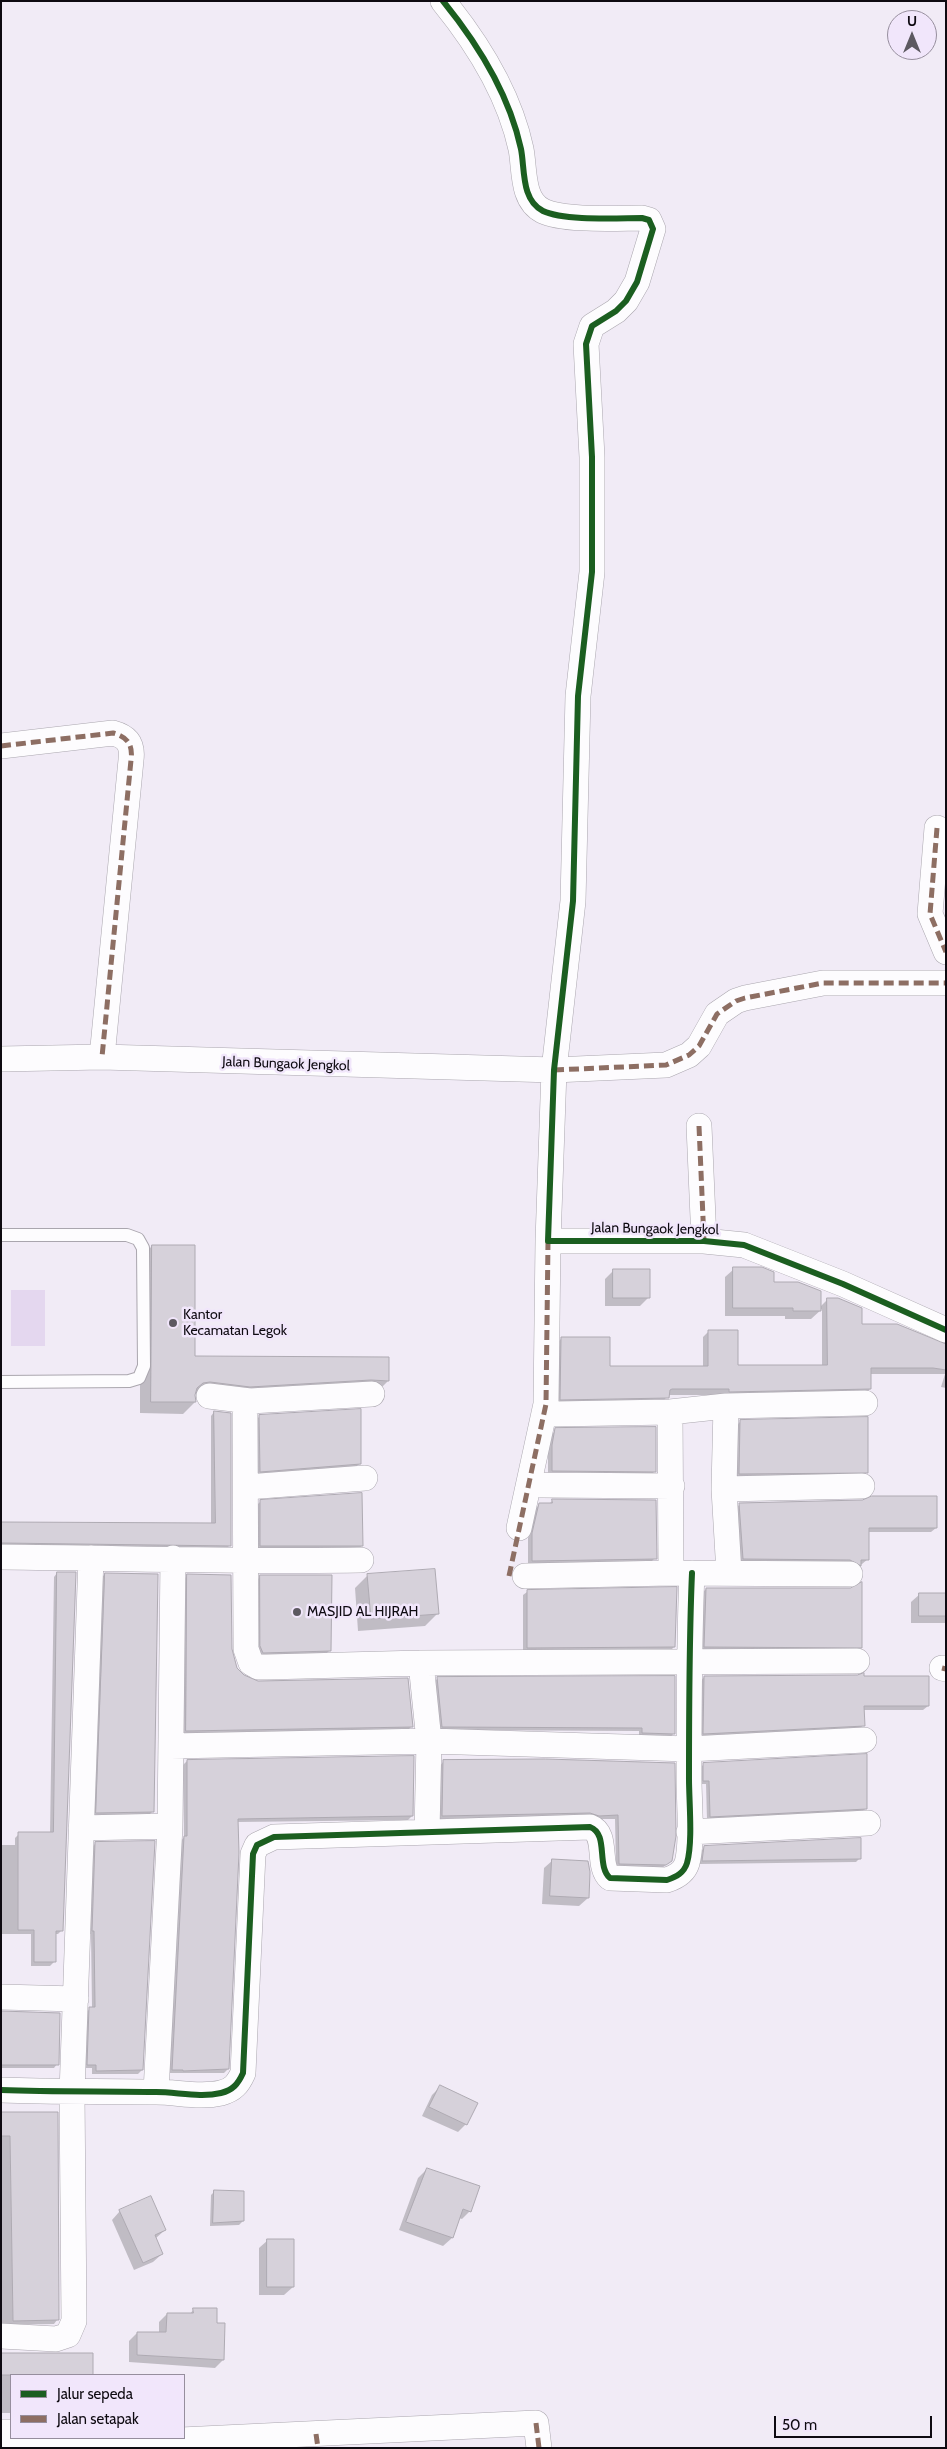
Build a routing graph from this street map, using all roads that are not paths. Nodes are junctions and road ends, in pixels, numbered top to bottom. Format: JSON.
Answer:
{"nodes":[{"id":1,"x":443,"y":1,"type":"edge"},
{"id":2,"x":1,"y":746,"type":"edge"},
{"id":3,"x":937,"y":828,"type":"dead end"},
{"id":4,"x":946,"y":952,"type":"edge"},
{"id":5,"x":946,"y":983,"type":"edge"},
{"id":6,"x":102,"y":1058,"type":"junction"},
{"id":7,"x":1,"y":1059,"type":"edge"},
{"id":8,"x":554,"y":1070,"type":"junction"},
{"id":9,"x":699,"y":1126,"type":"dead end"},
{"id":10,"x":1,"y":1235,"type":"edge"},
{"id":11,"x":548,"y":1241,"type":"junction"},
{"id":12,"x":704,"y":1241,"type":"junction"},
{"id":13,"x":946,"y":1330,"type":"edge"},
{"id":14,"x":1,"y":1382,"type":"edge"},
{"id":15,"x":372,"y":1394,"type":"dead end"},
{"id":16,"x":208,"y":1396,"type":"dead end"},
{"id":17,"x":250,"y":1401,"type":"junction"},
{"id":18,"x":865,"y":1403,"type":"dead end"},
{"id":19,"x":726,"y":1406,"type":"junction"},
{"id":20,"x":670,"y":1412,"type":"junction"},
{"id":21,"x":554,"y":1414,"type":"dead end"},
{"id":22,"x":365,"y":1478,"type":"dead end"},
{"id":23,"x":542,"y":1484,"type":"dead end"},
{"id":24,"x":672,"y":1486,"type":"junction"},
{"id":25,"x":862,"y":1486,"type":"dead end"},
{"id":26,"x":247,"y":1487,"type":"junction"},
{"id":27,"x":724,"y":1489,"type":"junction"},
{"id":28,"x":519,"y":1528,"type":"dead end"},
{"id":29,"x":1,"y":1557,"type":"edge"},
{"id":30,"x":91,"y":1558,"type":"junction"},
{"id":31,"x":173,"y":1558,"type":"junction"},
{"id":32,"x":361,"y":1560,"type":"dead end"},
{"id":33,"x":247,"y":1562,"type":"junction"},
{"id":34,"x":682,"y":1573,"type":"junction"},
{"id":35,"x":729,"y":1574,"type":"junction"},
{"id":36,"x":850,"y":1574,"type":"dead end"},
{"id":37,"x":525,"y":1576,"type":"dead end"},
{"id":38,"x":857,"y":1661,"type":"dead end"},
{"id":39,"x":688,"y":1663,"type":"junction"},
{"id":40,"x":421,"y":1664,"type":"junction"},
{"id":41,"x":864,"y":1740,"type":"dead end"},
{"id":42,"x":429,"y":1741,"type":"junction"},
{"id":43,"x":171,"y":1746,"type":"junction"},
{"id":44,"x":689,"y":1749,"type":"junction"},
{"id":45,"x":868,"y":1823,"type":"dead end"},
{"id":46,"x":170,"y":1826,"type":"junction"},
{"id":47,"x":81,"y":1828,"type":"junction"},
{"id":48,"x":426,"y":1832,"type":"junction"},
{"id":49,"x":689,"y":1832,"type":"junction"},
{"id":50,"x":1,"y":1998,"type":"edge"},
{"id":51,"x":76,"y":1999,"type":"junction"},
{"id":52,"x":1,"y":2090,"type":"edge"},
{"id":53,"x":156,"y":2092,"type":"junction"},
{"id":54,"x":72,"y":2093,"type":"junction"},
{"id":55,"x":1,"y":2336,"type":"edge"},
{"id":56,"x":317,"y":2441,"type":"edge"},
{"id":57,"x":14,"y":2448,"type":"edge"},
{"id":58,"x":539,"y":2448,"type":"edge"}],
"edges":[{"from":1,"to":8,"type":"street"},
{"from":2,"to":6,"type":"street"},
{"from":3,"to":4,"type":"street"},
{"from":5,"to":8,"type":"street","name":"Jalan Bungaok Jengkol"},
{"from":6,"to":7,"type":"street","name":"Jalan Bungaok Jengkol"},
{"from":6,"to":8,"type":"street","name":"Jalan Bungaok Jengkol"},
{"from":8,"to":11,"type":"street"},
{"from":9,"to":12,"type":"street"},
{"from":10,"to":14,"type":"lane"},
{"from":11,"to":12,"type":"street","name":"Jalan Bungaok Jengkol"},
{"from":11,"to":28,"type":"street"},
{"from":12,"to":13,"type":"street","name":"Jalan Bungaok Jengkol"},
{"from":15,"to":17,"type":"street"},
{"from":16,"to":17,"type":"street"},
{"from":17,"to":26,"type":"street"},
{"from":18,"to":19,"type":"street"},
{"from":19,"to":20,"type":"street"},
{"from":19,"to":27,"type":"street"},
{"from":20,"to":21,"type":"street"},
{"from":20,"to":24,"type":"street"},
{"from":22,"to":26,"type":"street"},
{"from":23,"to":24,"type":"street"},
{"from":24,"to":34,"type":"street"},
{"from":25,"to":27,"type":"street"},
{"from":26,"to":33,"type":"street"},
{"from":27,"to":35,"type":"street"},
{"from":29,"to":30,"type":"street"},
{"from":30,"to":31,"type":"street"},
{"from":30,"to":47,"type":"street"},
{"from":31,"to":33,"type":"street"},
{"from":31,"to":43,"type":"street"},
{"from":32,"to":33,"type":"street"},
{"from":33,"to":40,"type":"street"},
{"from":34,"to":35,"type":"street"},
{"from":34,"to":37,"type":"street"},
{"from":34,"to":39,"type":"street"},
{"from":35,"to":36,"type":"street"},
{"from":38,"to":39,"type":"street"},
{"from":39,"to":40,"type":"street"},
{"from":39,"to":44,"type":"street"},
{"from":40,"to":42,"type":"street"},
{"from":41,"to":44,"type":"street"},
{"from":42,"to":43,"type":"street"},
{"from":42,"to":44,"type":"street"},
{"from":42,"to":48,"type":"street"},
{"from":43,"to":46,"type":"street"},
{"from":44,"to":49,"type":"street"},
{"from":45,"to":49,"type":"street"},
{"from":46,"to":47,"type":"street"},
{"from":46,"to":53,"type":"street"},
{"from":47,"to":51,"type":"street"},
{"from":48,"to":49,"type":"street"},
{"from":48,"to":53,"type":"street"},
{"from":50,"to":51,"type":"street"},
{"from":51,"to":54,"type":"street"},
{"from":52,"to":54,"type":"street"},
{"from":53,"to":54,"type":"street"},
{"from":54,"to":55,"type":"street"},
{"from":56,"to":57,"type":"street"},
{"from":56,"to":58,"type":"street"}]}
